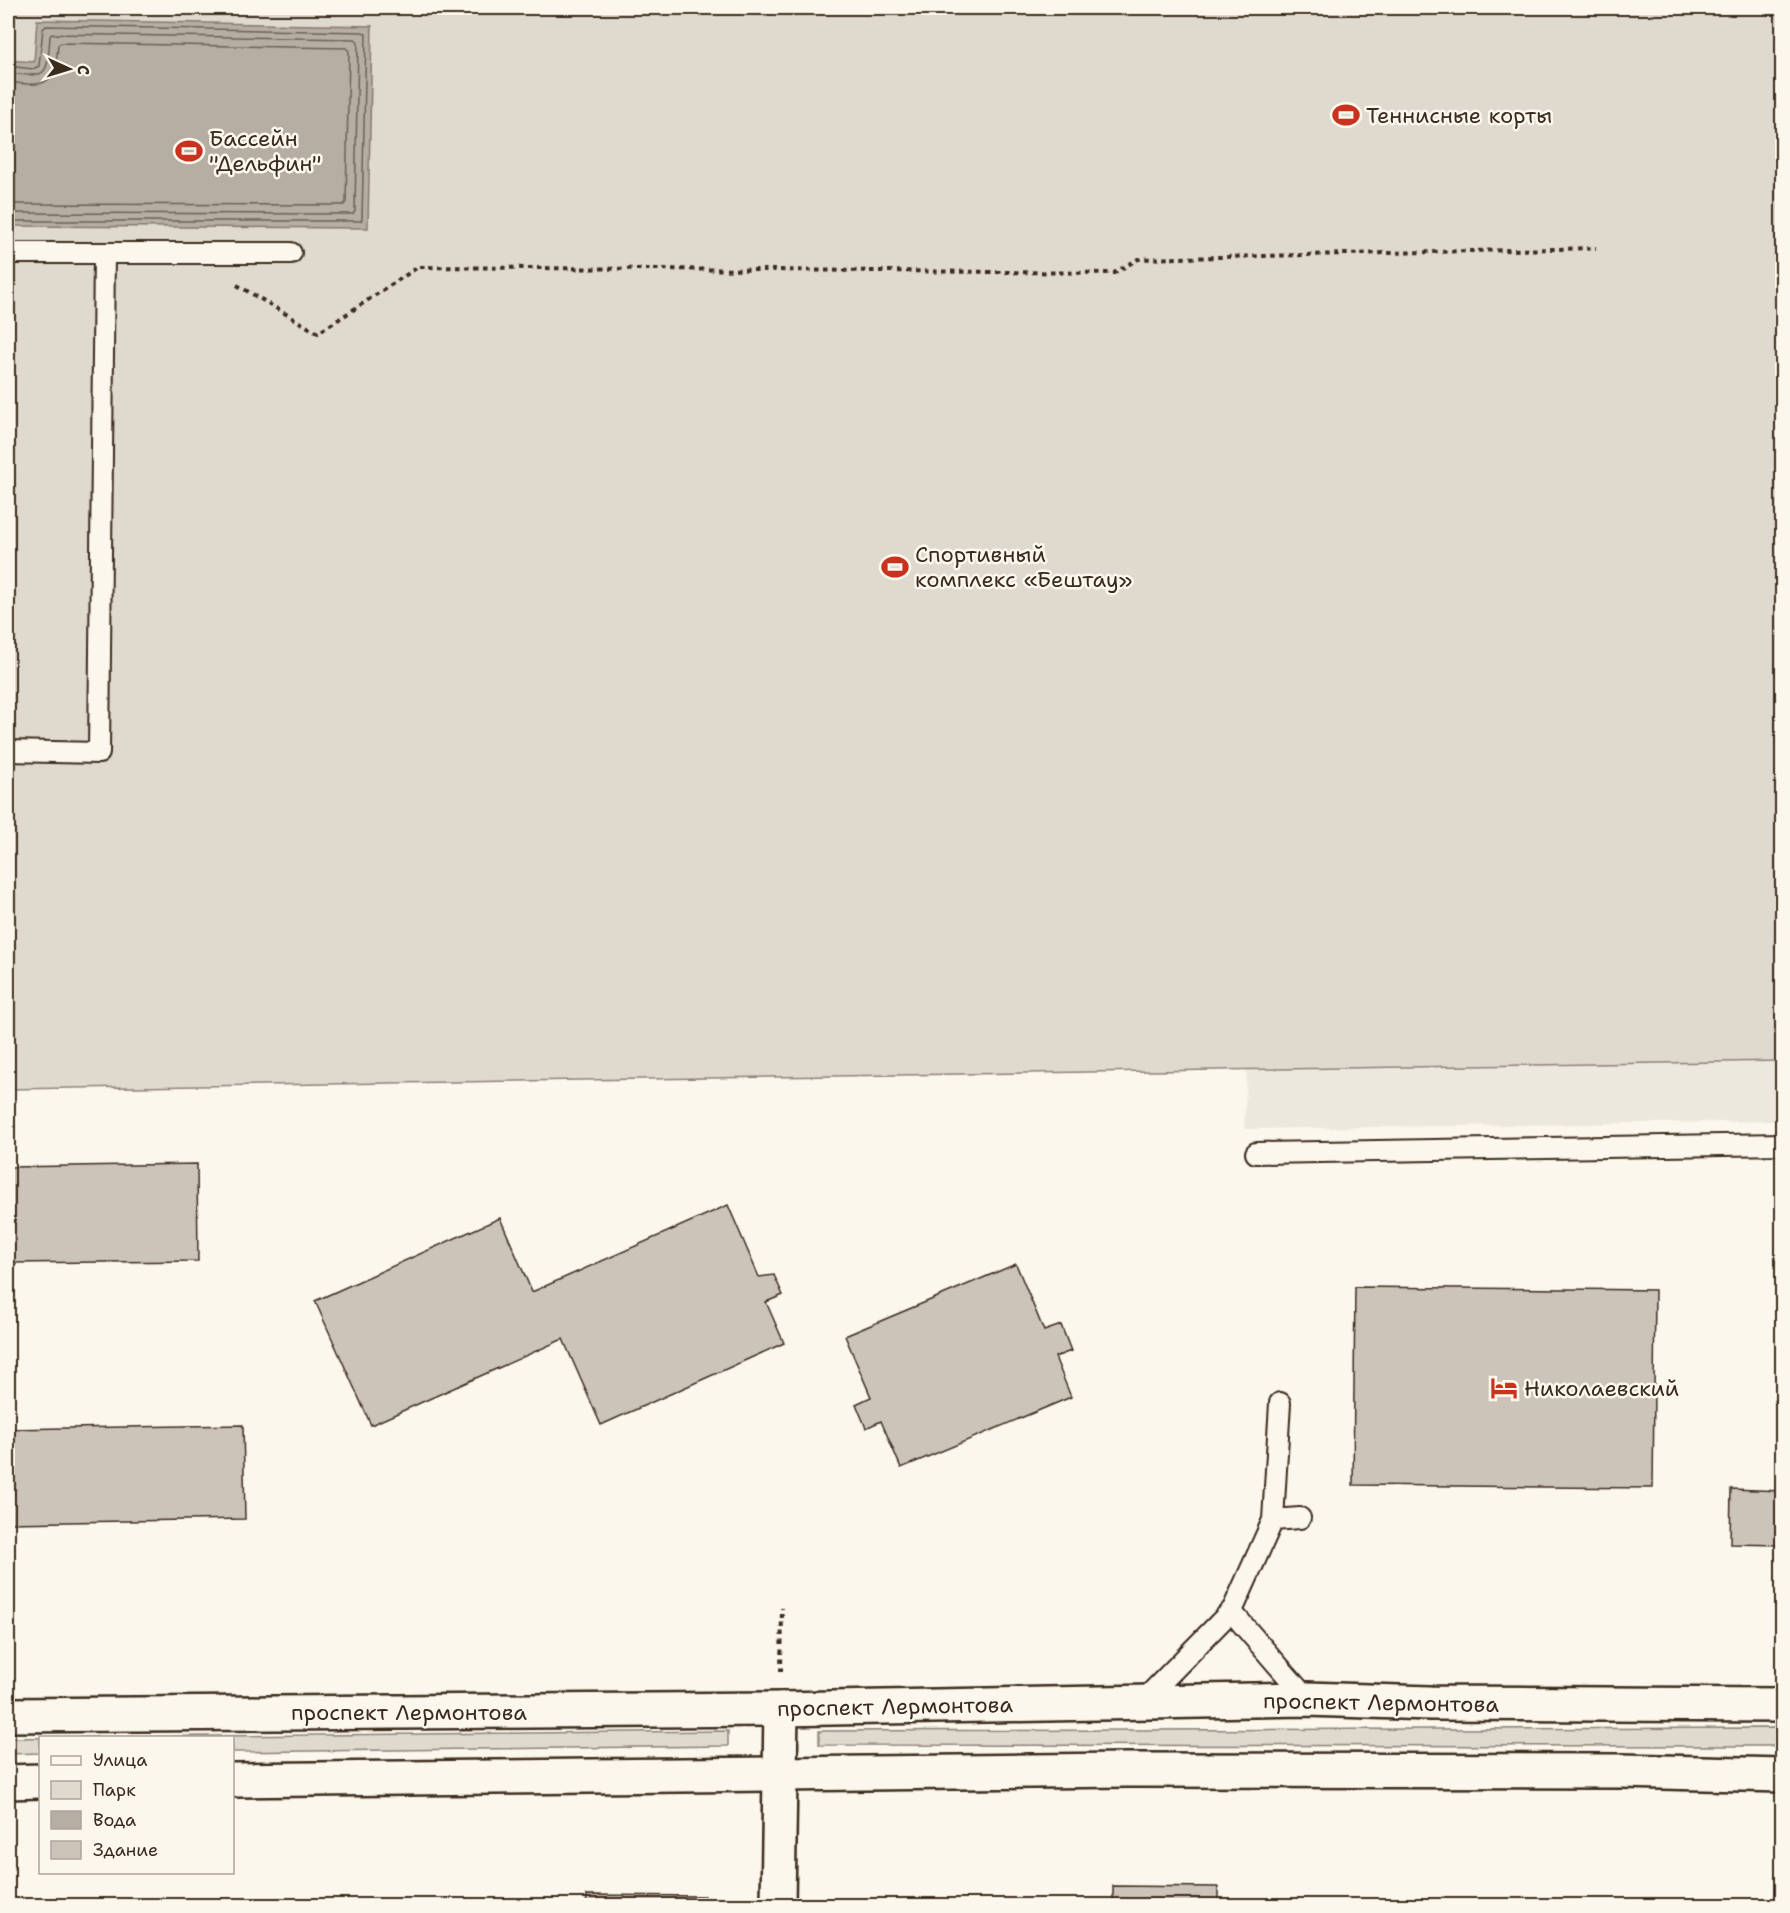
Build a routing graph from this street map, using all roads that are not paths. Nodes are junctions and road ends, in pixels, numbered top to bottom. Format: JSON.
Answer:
{"nodes":[{"id":1,"x":8,"y":253,"type":"edge"},
{"id":2,"x":104,"y":253,"type":"junction"},
{"id":3,"x":291,"y":253,"type":"dead end"},
{"id":4,"x":8,"y":751,"type":"edge"},
{"id":5,"x":1782,"y":1144,"type":"edge"},
{"id":6,"x":1256,"y":1153,"type":"dead end"},
{"id":7,"x":1280,"y":1403,"type":"dead end"},
{"id":8,"x":1300,"y":1518,"type":"dead end"},
{"id":9,"x":1273,"y":1520,"type":"junction"},
{"id":10,"x":1231,"y":1611,"type":"junction"},
{"id":11,"x":1307,"y":1699,"type":"junction"},
{"id":12,"x":1143,"y":1701,"type":"junction"},
{"id":13,"x":1782,"y":1705,"type":"edge"},
{"id":14,"x":781,"y":1709,"type":"junction"},
{"id":15,"x":8,"y":1715,"type":"edge"},
{"id":16,"x":1782,"y":1775,"type":"edge"},
{"id":17,"x":779,"y":1776,"type":"junction"},
{"id":18,"x":234,"y":1780,"type":"edge"},
{"id":19,"x":8,"y":1782,"type":"edge"},
{"id":20,"x":39,"y":1782,"type":"edge"},
{"id":21,"x":778,"y":1905,"type":"edge"}],
"edges":[{"from":1,"to":2,"type":"lane"},
{"from":2,"to":3,"type":"lane"},
{"from":2,"to":4,"type":"lane"},
{"from":5,"to":6,"type":"lane"},
{"from":7,"to":9,"type":"lane"},
{"from":8,"to":9,"type":"lane"},
{"from":9,"to":10,"type":"lane"},
{"from":10,"to":11,"type":"lane"},
{"from":10,"to":12,"type":"lane"},
{"from":11,"to":12,"type":"street","name":"проспект Лермонтова"},
{"from":11,"to":13,"type":"street","name":"проспект Лермонтова"},
{"from":12,"to":14,"type":"street","name":"проспект Лермонтова"},
{"from":14,"to":15,"type":"street","name":"проспект Лермонтова"},
{"from":14,"to":17,"type":"street"},
{"from":16,"to":17,"type":"street"},
{"from":17,"to":18,"type":"street"},
{"from":17,"to":21,"type":"street"},
{"from":19,"to":20,"type":"street"}]}
